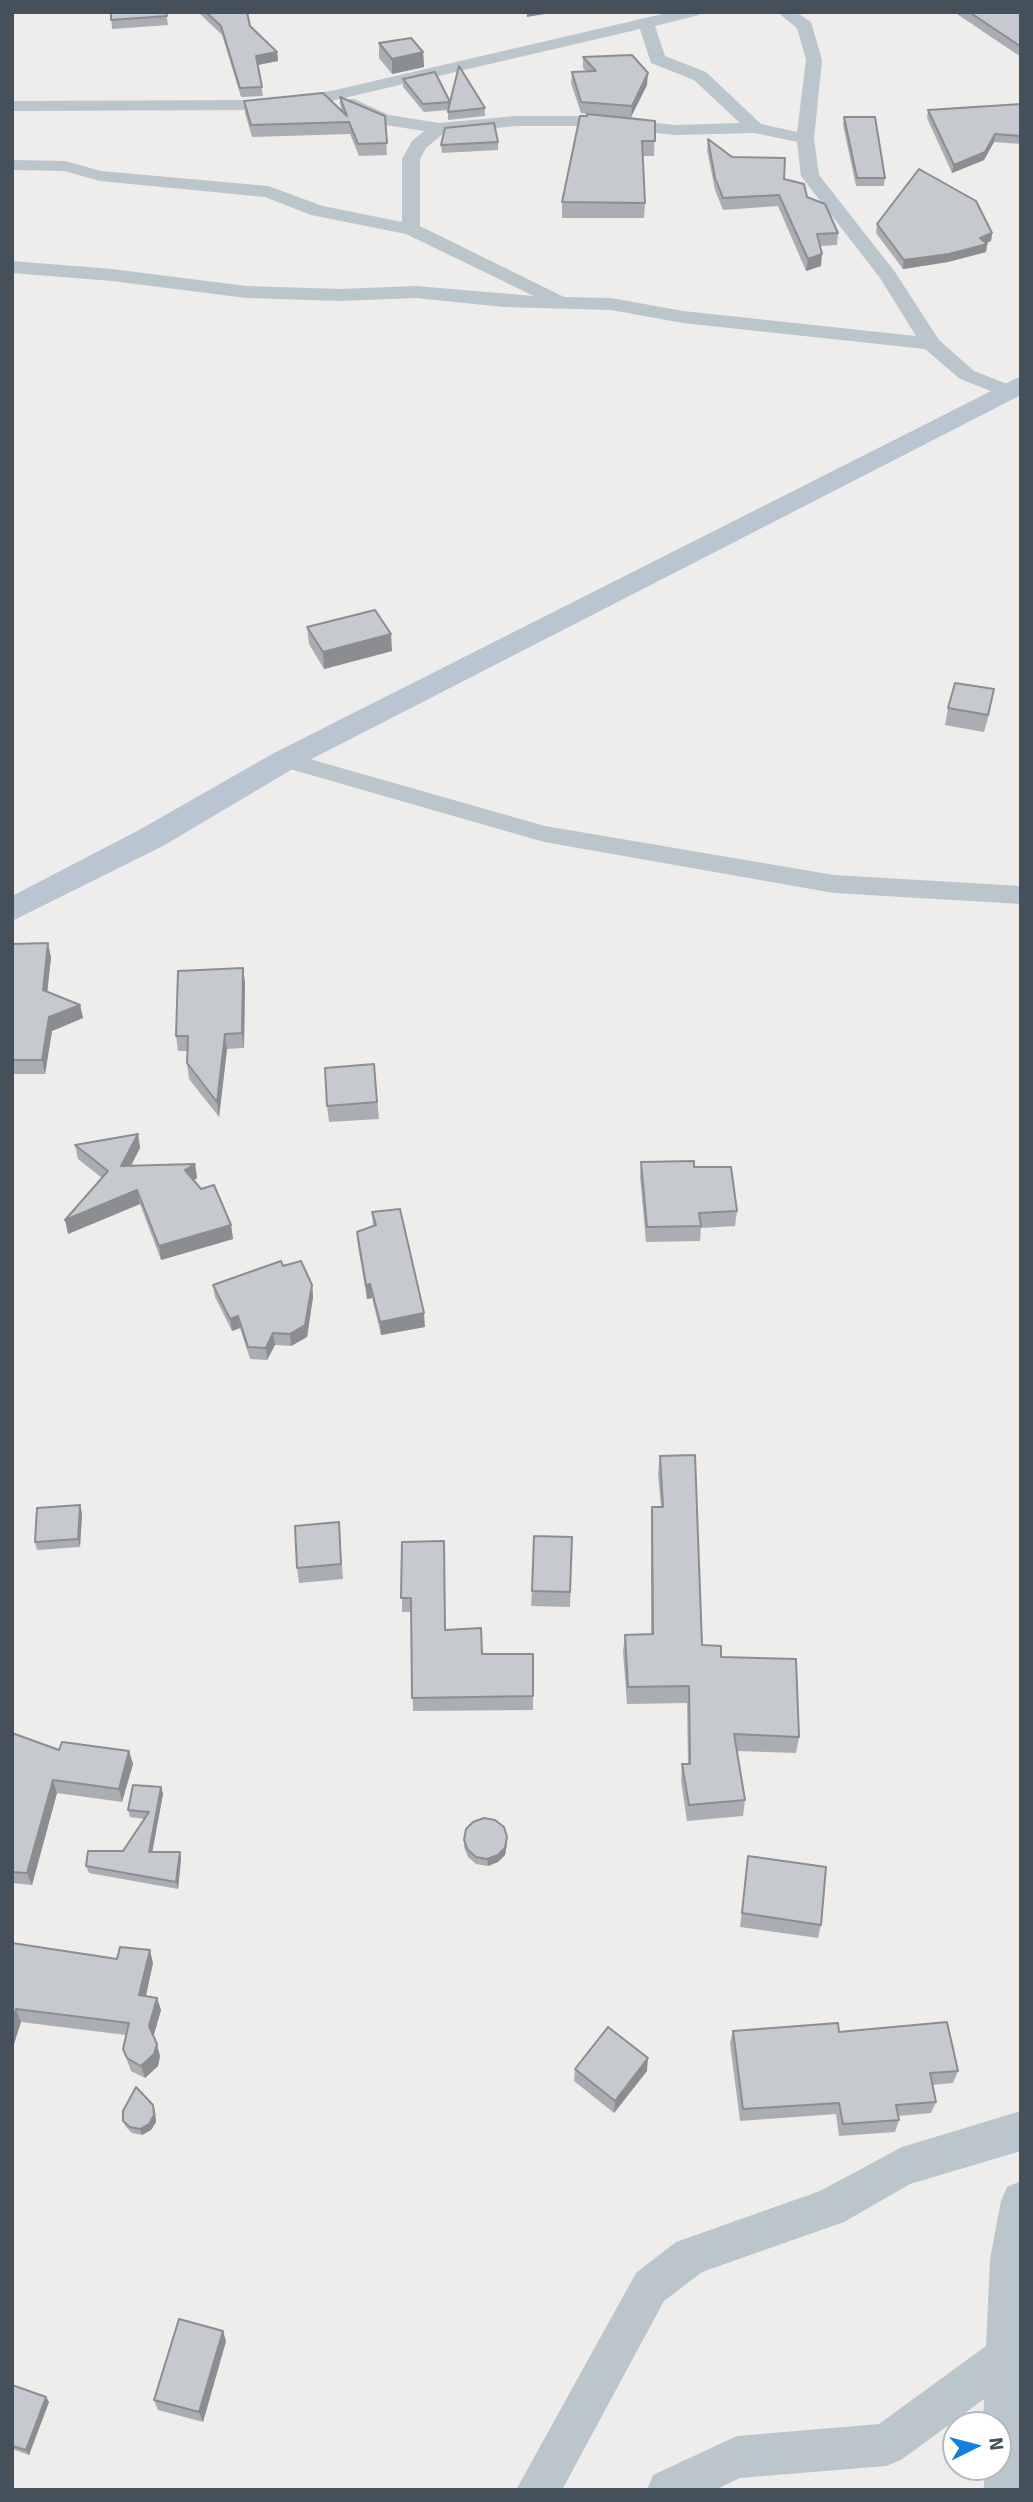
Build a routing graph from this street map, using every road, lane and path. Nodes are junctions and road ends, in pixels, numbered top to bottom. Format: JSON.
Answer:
{"nodes":[{"id":1,"x":693,"y":12,"type":"edge"},
{"id":2,"x":785,"y":12,"type":"edge"},
{"id":3,"x":646,"y":23,"type":"junction"},
{"id":4,"x":331,"y":96,"type":"junction"},
{"id":5,"x":12,"y":106,"type":"edge"},
{"id":6,"x":439,"y":128,"type":"junction"},
{"id":7,"x":755,"y":128,"type":"junction"},
{"id":8,"x":805,"y":139,"type":"junction"},
{"id":9,"x":12,"y":165,"type":"edge"},
{"id":10,"x":411,"y":229,"type":"junction"},
{"id":11,"x":12,"y":267,"type":"edge"},
{"id":12,"x":559,"y":301,"type":"junction"},
{"id":13,"x":931,"y":344,"type":"junction"},
{"id":14,"x":1014,"y":387,"type":"edge"},
{"id":15,"x":285,"y":760,"type":"junction"},
{"id":16,"x":1021,"y":895,"type":"edge"},
{"id":17,"x":12,"y":910,"type":"edge"},
{"id":18,"x":1021,"y":2131,"type":"edge"},
{"id":19,"x":1021,"y":2201,"type":"edge"},
{"id":20,"x":1007,"y":2356,"type":"junction"},
{"id":21,"x":537,"y":2490,"type":"edge"},
{"id":22,"x":668,"y":2490,"type":"edge"},
{"id":23,"x":1006,"y":2490,"type":"edge"}],
"edges":[{"from":1,"to":3,"type":"street"},
{"from":2,"to":8,"type":"street"},
{"from":3,"to":4,"type":"street"},
{"from":3,"to":7,"type":"street"},
{"from":4,"to":5,"type":"street"},
{"from":4,"to":6,"type":"street"},
{"from":6,"to":7,"type":"street"},
{"from":6,"to":10,"type":"street"},
{"from":7,"to":8,"type":"street"},
{"from":8,"to":13,"type":"street"},
{"from":9,"to":10,"type":"street"},
{"from":10,"to":12,"type":"street"},
{"from":11,"to":12,"type":"street"},
{"from":12,"to":13,"type":"street"},
{"from":13,"to":14,"type":"street"},
{"from":14,"to":15,"type":"main road"},
{"from":15,"to":16,"type":"street"},
{"from":15,"to":17,"type":"main road"},
{"from":18,"to":21,"type":"street"},
{"from":19,"to":20,"type":"street"},
{"from":20,"to":22,"type":"street"},
{"from":20,"to":23,"type":"street"}]}
